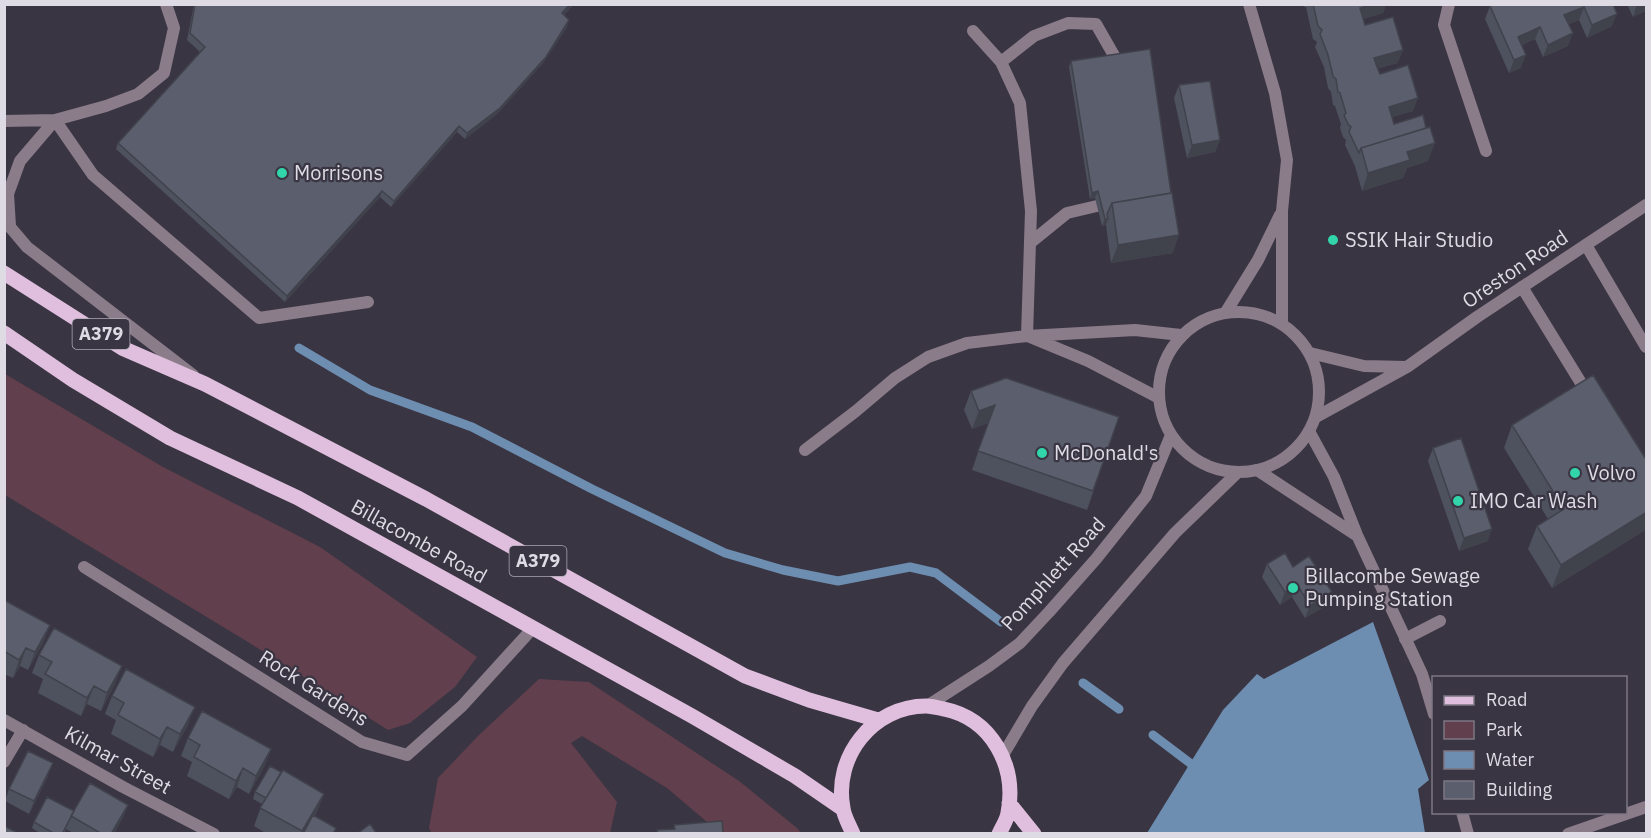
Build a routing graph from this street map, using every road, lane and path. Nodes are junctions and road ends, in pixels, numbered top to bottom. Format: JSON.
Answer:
{"nodes":[{"id":1,"x":166,"y":4,"type":"edge"},
{"id":2,"x":1249,"y":4,"type":"edge"},
{"id":3,"x":1449,"y":4,"type":"edge"},
{"id":4,"x":973,"y":31,"type":"dead end"},
{"id":5,"x":1001,"y":62,"type":"junction"},
{"id":6,"x":1121,"y":81,"type":"edge"},
{"id":7,"x":55,"y":120,"type":"junction"},
{"id":8,"x":4,"y":121,"type":"edge"},
{"id":9,"x":1486,"y":151,"type":"dead end"},
{"id":10,"x":1124,"y":199,"type":"edge"},
{"id":11,"x":1647,"y":206,"type":"edge"},
{"id":12,"x":1282,"y":211,"type":"junction"},
{"id":13,"x":7,"y":223,"type":"edge"},
{"id":14,"x":1030,"y":243,"type":"junction"},
{"id":15,"x":1586,"y":245,"type":"junction"},
{"id":16,"x":4,"y":273,"type":"edge"},
{"id":17,"x":1522,"y":287,"type":"junction"},
{"id":18,"x":368,"y":302,"type":"dead end"},
{"id":19,"x":1226,"y":312,"type":"junction"},
{"id":20,"x":1282,"y":324,"type":"junction"},
{"id":21,"x":4,"y":333,"type":"edge"},
{"id":22,"x":1181,"y":335,"type":"junction"},
{"id":23,"x":1027,"y":336,"type":"junction"},
{"id":24,"x":1647,"y":347,"type":"edge"},
{"id":25,"x":1310,"y":353,"type":"junction"},
{"id":26,"x":1407,"y":367,"type":"junction"},
{"id":27,"x":205,"y":384,"type":"junction"},
{"id":28,"x":1159,"y":398,"type":"junction"},
{"id":29,"x":1597,"y":408,"type":"edge"},
{"id":30,"x":1316,"y":417,"type":"junction"},
{"id":31,"x":1309,"y":431,"type":"junction"},
{"id":32,"x":1171,"y":435,"type":"junction"},
{"id":33,"x":805,"y":450,"type":"dead end"},
{"id":34,"x":1257,"y":470,"type":"junction"},
{"id":35,"x":1237,"y":472,"type":"junction"},
{"id":36,"x":1357,"y":536,"type":"junction"},
{"id":37,"x":84,"y":567,"type":"dead end"},
{"id":38,"x":1440,"y":621,"type":"dead end"},
{"id":39,"x":533,"y":628,"type":"junction"},
{"id":40,"x":1406,"y":639,"type":"junction"},
{"id":41,"x":927,"y":706,"type":"junction"},
{"id":42,"x":1432,"y":707,"type":"edge"},
{"id":43,"x":4,"y":720,"type":"edge"},
{"id":44,"x":878,"y":720,"type":"junction"},
{"id":45,"x":23,"y":730,"type":"junction"},
{"id":46,"x":1003,"y":755,"type":"junction"},
{"id":47,"x":4,"y":762,"type":"edge"},
{"id":48,"x":1009,"y":803,"type":"junction"},
{"id":49,"x":1647,"y":807,"type":"edge"},
{"id":50,"x":843,"y":809,"type":"junction"},
{"id":51,"x":1462,"y":814,"type":"edge"},
{"id":52,"x":1627,"y":814,"type":"edge"},
{"id":53,"x":1627,"y":814,"type":"edge"},
{"id":54,"x":214,"y":834,"type":"edge"},
{"id":55,"x":853,"y":834,"type":"edge"},
{"id":56,"x":999,"y":834,"type":"edge"},
{"id":57,"x":1034,"y":834,"type":"edge"},
{"id":58,"x":1468,"y":834,"type":"edge"},
{"id":59,"x":1568,"y":834,"type":"edge"}],
"edges":[{"from":1,"to":7,"type":"street"},
{"from":2,"to":12,"type":"street"},
{"from":3,"to":9,"type":"street"},
{"from":4,"to":5,"type":"street"},
{"from":5,"to":6,"type":"street"},
{"from":5,"to":14,"type":"street"},
{"from":7,"to":8,"type":"street"},
{"from":7,"to":13,"type":"street"},
{"from":7,"to":18,"type":"street"},
{"from":10,"to":14,"type":"street"},
{"from":11,"to":15,"type":"street","name":"Oreston Road"},
{"from":12,"to":19,"type":"street"},
{"from":12,"to":20,"type":"street"},
{"from":13,"to":27,"type":"street","name":"Billacombe Road"},
{"from":14,"to":23,"type":"street"},
{"from":15,"to":17,"type":"street","name":"Oreston Road"},
{"from":15,"to":24,"type":"street"},
{"from":16,"to":27,"type":"main road","name":"Billacombe Road","number":"A379"},
{"from":17,"to":26,"type":"street","name":"Oreston Road"},
{"from":17,"to":29,"type":"street"},
{"from":19,"to":20,"type":"street"},
{"from":19,"to":22,"type":"street"},
{"from":20,"to":25,"type":"street"},
{"from":21,"to":39,"type":"main road","name":"Billacombe Road","number":"A379"},
{"from":22,"to":23,"type":"street"},
{"from":22,"to":28,"type":"street"},
{"from":23,"to":28,"type":"street"},
{"from":23,"to":33,"type":"street"},
{"from":25,"to":26,"type":"street"},
{"from":25,"to":30,"type":"street"},
{"from":26,"to":30,"type":"street","name":"Oreston Road"},
{"from":27,"to":44,"type":"main road","name":"Billacombe Road","number":"A379"},
{"from":28,"to":32,"type":"street"},
{"from":30,"to":31,"type":"street"},
{"from":31,"to":34,"type":"street"},
{"from":31,"to":36,"type":"street"},
{"from":32,"to":35,"type":"street"},
{"from":32,"to":41,"type":"street","name":"Pomphlett Road"},
{"from":34,"to":35,"type":"street"},
{"from":34,"to":36,"type":"street"},
{"from":35,"to":46,"type":"street"},
{"from":36,"to":40,"type":"street"},
{"from":37,"to":39,"type":"street","name":"Rock Gardens"},
{"from":38,"to":40,"type":"street"},
{"from":39,"to":50,"type":"main road","name":"Billacombe Road","number":"A379"},
{"from":40,"to":42,"type":"street"},
{"from":41,"to":44,"type":"main road"},
{"from":41,"to":46,"type":"main road"},
{"from":43,"to":45,"type":"street","name":"Kilmar Street"},
{"from":44,"to":50,"type":"main road"},
{"from":45,"to":47,"type":"street"},
{"from":45,"to":54,"type":"street","name":"Kilmar Street"},
{"from":46,"to":48,"type":"main road"},
{"from":48,"to":56,"type":"main road"},
{"from":48,"to":57,"type":"main road"},
{"from":49,"to":52,"type":"street"},
{"from":50,"to":55,"type":"main road"},
{"from":51,"to":58,"type":"street"},
{"from":53,"to":59,"type":"street"}]}
